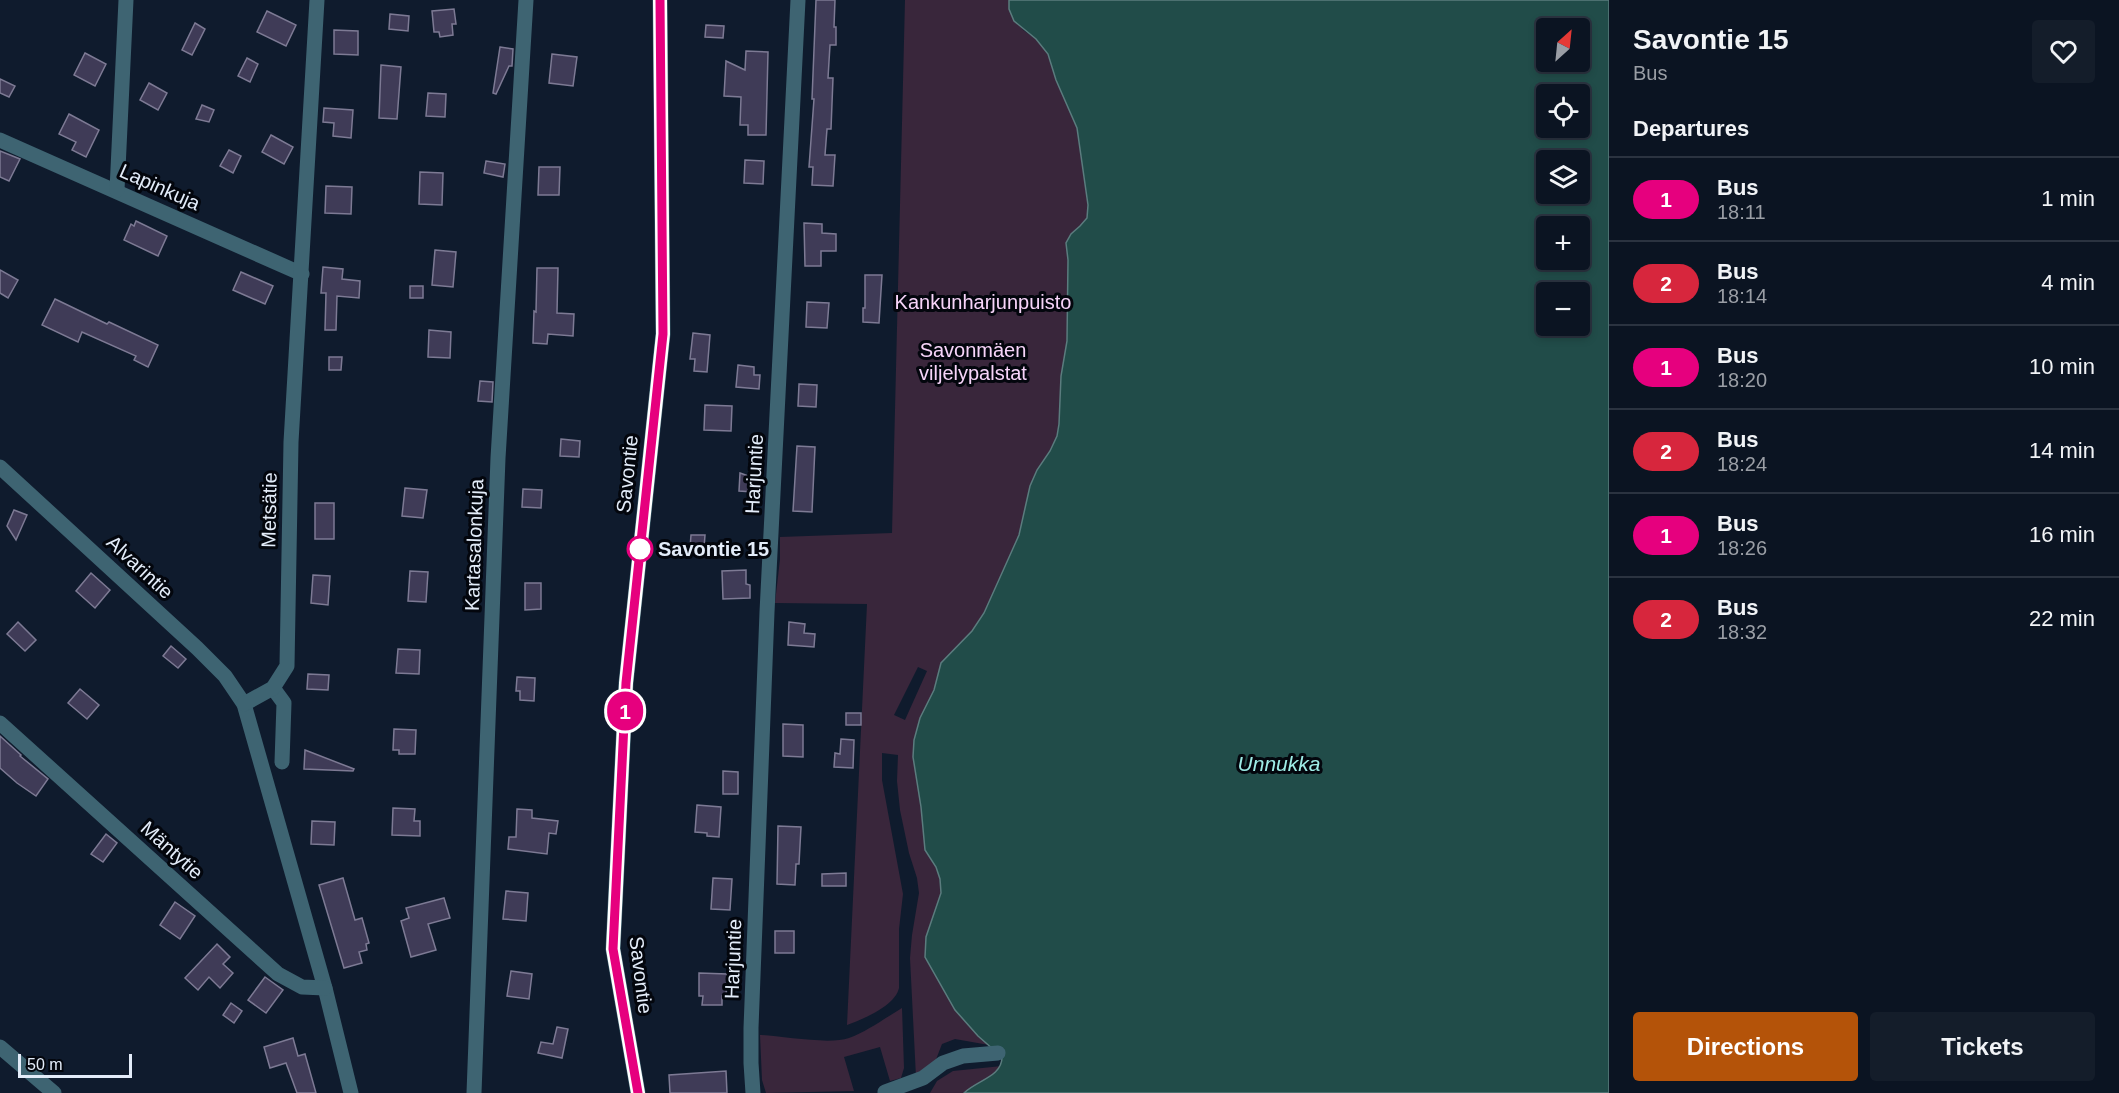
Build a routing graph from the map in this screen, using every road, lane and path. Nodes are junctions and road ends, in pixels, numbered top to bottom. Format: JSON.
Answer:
{"nodes":[{"id":1,"x":126,"y":0,"type":"edge"},
{"id":2,"x":317,"y":0,"type":"edge"},
{"id":3,"x":526,"y":0,"type":"edge"},
{"id":4,"x":660,"y":0,"type":"edge"},
{"id":5,"x":798,"y":0,"type":"edge"},
{"id":6,"x":0,"y":140,"type":"edge"},
{"id":7,"x":117,"y":190,"type":"junction"},
{"id":8,"x":302,"y":274,"type":"junction"},
{"id":9,"x":0,"y":467,"type":"edge"},
{"id":10,"x":273,"y":688,"type":"junction"},
{"id":11,"x":244,"y":704,"type":"junction"},
{"id":12,"x":0,"y":723,"type":"edge"},
{"id":13,"x":282,"y":762,"type":"dead end"},
{"id":14,"x":325,"y":988,"type":"junction"},
{"id":15,"x":0,"y":1047,"type":"edge"},
{"id":16,"x":998,"y":1053,"type":"dead end"},
{"id":17,"x":54,"y":1093,"type":"edge"},
{"id":18,"x":351,"y":1093,"type":"edge"},
{"id":19,"x":474,"y":1093,"type":"edge"},
{"id":20,"x":638,"y":1093,"type":"edge"},
{"id":21,"x":753,"y":1093,"type":"edge"},
{"id":22,"x":881,"y":1093,"type":"edge"}],
"edges":[{"from":1,"to":7,"type":"street"},
{"from":2,"to":8,"type":"street","name":"Metsätie"},
{"from":3,"to":19,"type":"street","name":"Kartasalonkuja"},
{"from":4,"to":20,"type":"street","name":"Savontie"},
{"from":5,"to":21,"type":"street","name":"Harjuntie"},
{"from":6,"to":7,"type":"street","name":"Lapinkuja"},
{"from":7,"to":8,"type":"street","name":"Lapinkuja"},
{"from":8,"to":10,"type":"street","name":"Metsätie"},
{"from":9,"to":11,"type":"street","name":"Alvarintie"},
{"from":10,"to":11,"type":"street"},
{"from":10,"to":13,"type":"street"},
{"from":11,"to":14,"type":"street"},
{"from":12,"to":14,"type":"street","name":"Mäntytie"},
{"from":14,"to":18,"type":"street"},
{"from":15,"to":17,"type":"street"},
{"from":16,"to":22,"type":"street"}]}
